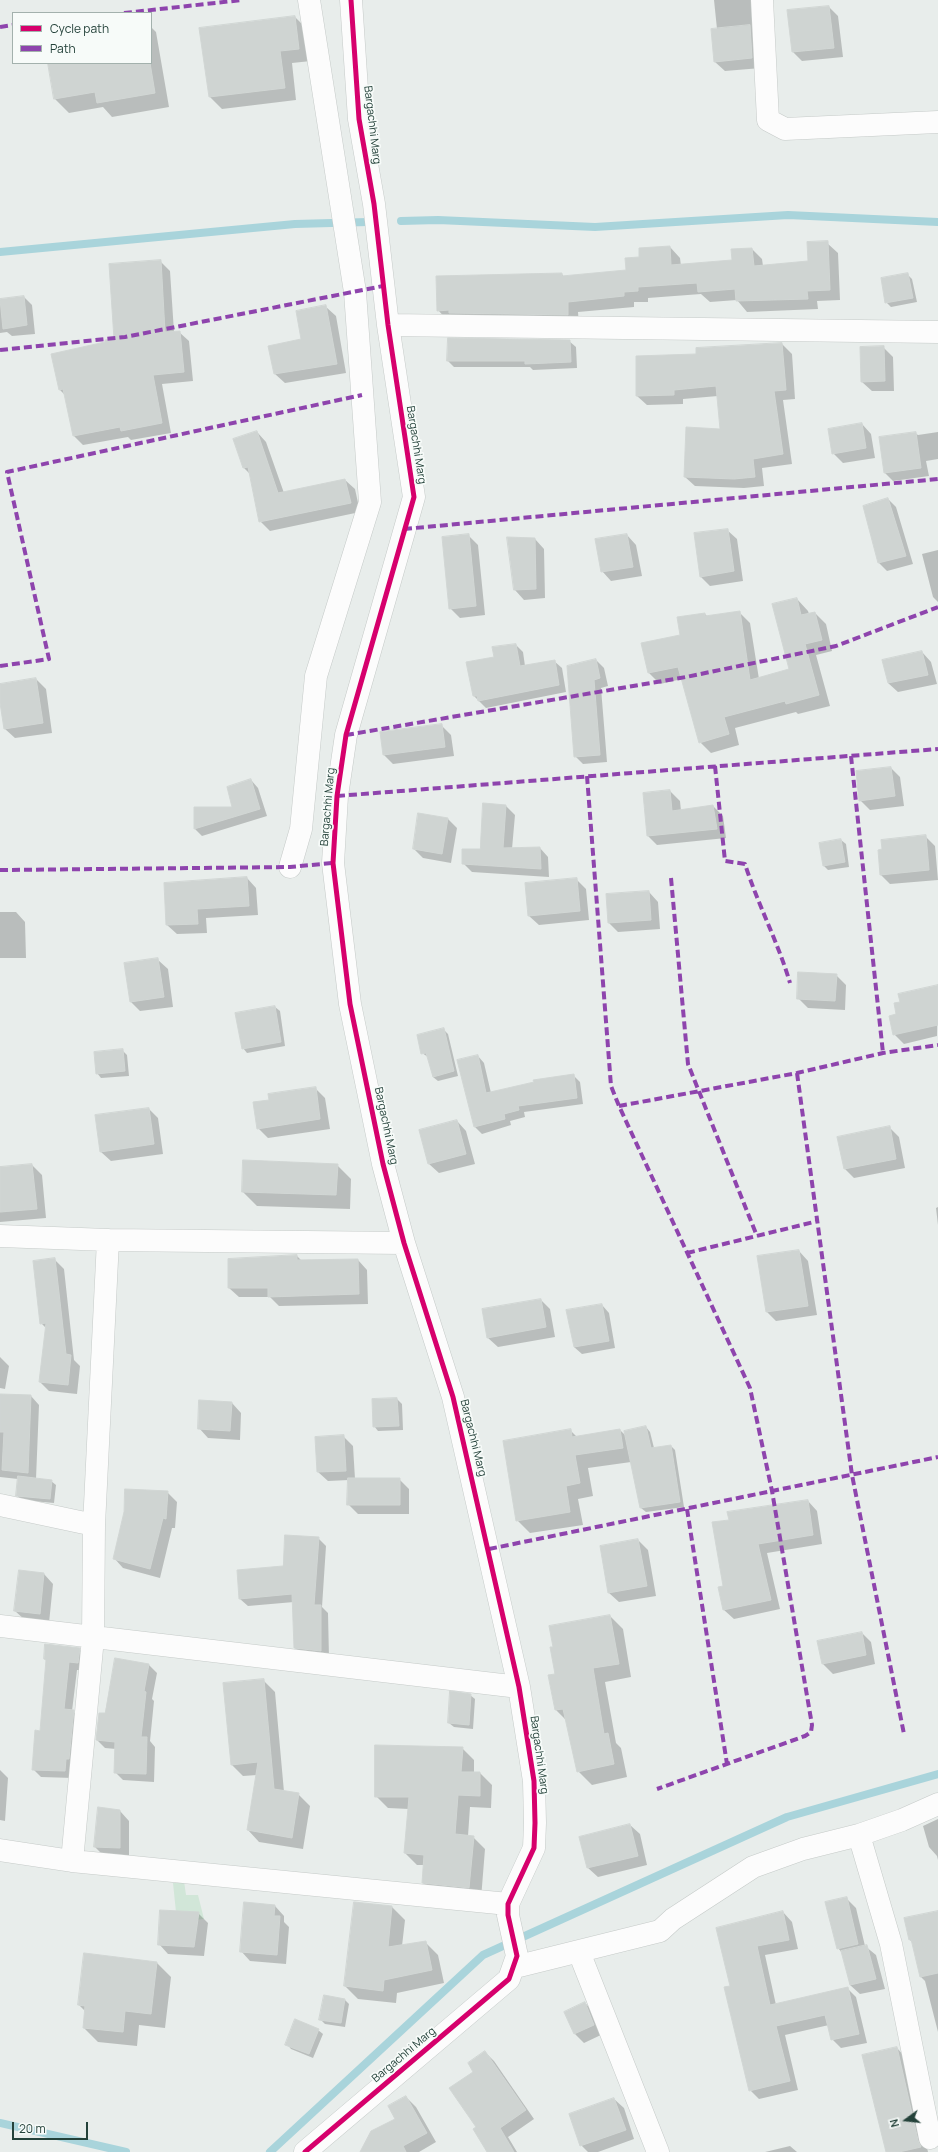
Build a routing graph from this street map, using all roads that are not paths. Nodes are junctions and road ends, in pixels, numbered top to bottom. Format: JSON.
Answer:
{"nodes":[{"id":1,"x":309,"y":0,"type":"edge"},
{"id":2,"x":351,"y":0,"type":"edge"},
{"id":3,"x":762,"y":0,"type":"edge"},
{"id":4,"x":938,"y":122,"type":"edge"},
{"id":5,"x":388,"y":325,"type":"junction"},
{"id":6,"x":938,"y":332,"type":"edge"},
{"id":7,"x":290,"y":867,"type":"dead end"},
{"id":8,"x":0,"y":1236,"type":"edge"},
{"id":9,"x":108,"y":1240,"type":"junction"},
{"id":10,"x":404,"y":1243,"type":"junction"},
{"id":11,"x":0,"y":1505,"type":"edge"},
{"id":12,"x":94,"y":1525,"type":"junction"},
{"id":13,"x":0,"y":1626,"type":"edge"},
{"id":14,"x":93,"y":1638,"type":"junction"},
{"id":15,"x":520,"y":1687,"type":"junction"},
{"id":16,"x":938,"y":1804,"type":"edge"},
{"id":17,"x":859,"y":1835,"type":"junction"},
{"id":18,"x":0,"y":1850,"type":"edge"},
{"id":19,"x":72,"y":1861,"type":"junction"},
{"id":20,"x":508,"y":1909,"type":"junction"},
{"id":21,"x":579,"y":1952,"type":"junction"},
{"id":22,"x":516,"y":1961,"type":"junction"},
{"id":23,"x":930,"y":2138,"type":"dead end"},
{"id":24,"x":305,"y":2152,"type":"edge"},
{"id":25,"x":658,"y":2152,"type":"edge"}],
"edges":[{"from":1,"to":7,"type":"street"},
{"from":2,"to":5,"type":"street","name":"Bargachhi Marg"},
{"from":3,"to":4,"type":"street"},
{"from":5,"to":6,"type":"street"},
{"from":5,"to":10,"type":"street","name":"Bargachhi Marg"},
{"from":8,"to":9,"type":"street"},
{"from":9,"to":10,"type":"street"},
{"from":9,"to":12,"type":"street"},
{"from":10,"to":15,"type":"street","name":"Bargachhi Marg"},
{"from":11,"to":12,"type":"street"},
{"from":12,"to":14,"type":"street"},
{"from":13,"to":14,"type":"street"},
{"from":14,"to":15,"type":"street"},
{"from":14,"to":19,"type":"street"},
{"from":15,"to":20,"type":"street","name":"Bargachhi Marg"},
{"from":16,"to":17,"type":"street"},
{"from":17,"to":21,"type":"street"},
{"from":17,"to":23,"type":"street"},
{"from":18,"to":19,"type":"street"},
{"from":19,"to":20,"type":"street"},
{"from":20,"to":22,"type":"street"},
{"from":21,"to":22,"type":"street"},
{"from":21,"to":25,"type":"street"},
{"from":22,"to":24,"type":"street","name":"Bargachhi Marg"}]}
